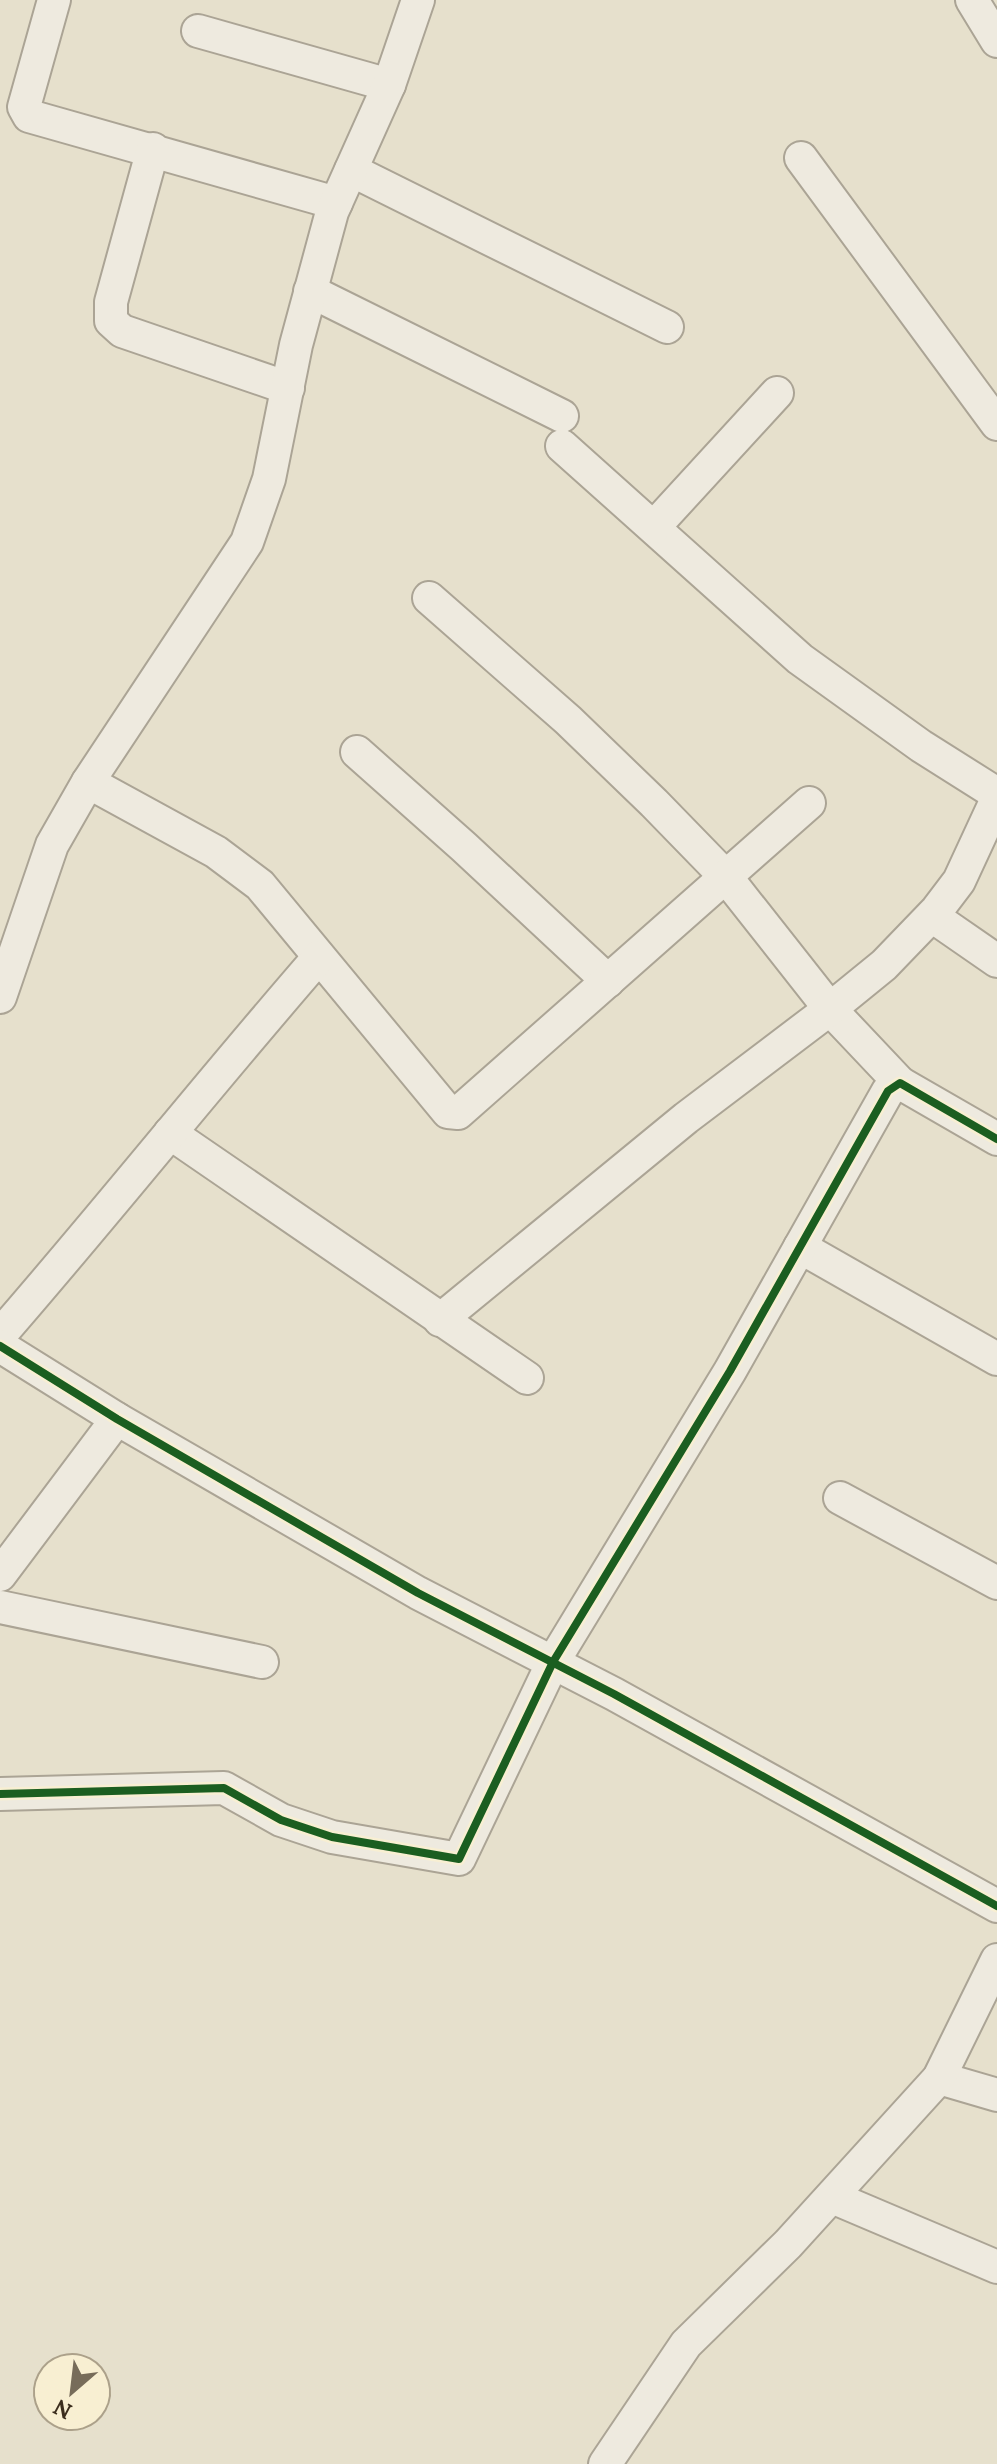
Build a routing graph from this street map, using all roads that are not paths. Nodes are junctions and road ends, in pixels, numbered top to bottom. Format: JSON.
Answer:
{"nodes":[{"id":1,"x":54,"y":0,"type":"edge"},
{"id":2,"x":418,"y":0,"type":"edge"},
{"id":3,"x":972,"y":0,"type":"edge"},
{"id":4,"x":198,"y":31,"type":"dead end"},
{"id":5,"x":997,"y":41,"type":"edge"},
{"id":6,"x":389,"y":85,"type":"junction"},
{"id":7,"x":153,"y":149,"type":"junction"},
{"id":8,"x":801,"y":158,"type":"dead end"},
{"id":9,"x":351,"y":170,"type":"junction"},
{"id":10,"x":336,"y":203,"type":"junction"},
{"id":11,"x":310,"y":291,"type":"junction"},
{"id":12,"x":667,"y":327,"type":"dead end"},
{"id":13,"x":288,"y":388,"type":"junction"},
{"id":14,"x":777,"y":393,"type":"dead end"},
{"id":15,"x":997,"y":424,"type":"edge"},
{"id":16,"x":654,"y":527,"type":"junction"},
{"id":17,"x":429,"y":598,"type":"dead end"},
{"id":18,"x":357,"y":752,"type":"dead end"},
{"id":19,"x":88,"y":782,"type":"junction"},
{"id":20,"x":997,"y":796,"type":"edge"},
{"id":21,"x":809,"y":803,"type":"dead end"},
{"id":22,"x":726,"y":877,"type":"junction"},
{"id":23,"x":932,"y":916,"type":"junction"},
{"id":24,"x":319,"y":957,"type":"junction"},
{"id":25,"x":997,"y":961,"type":"edge"},
{"id":26,"x":608,"y":981,"type":"junction"},
{"id":27,"x":0,"y":997,"type":"edge"},
{"id":28,"x":830,"y":1009,"type":"junction"},
{"id":29,"x":900,"y":1083,"type":"junction"},
{"id":30,"x":170,"y":1133,"type":"junction"},
{"id":31,"x":997,"y":1139,"type":"edge"},
{"id":32,"x":800,"y":1247,"type":"junction"},
{"id":33,"x":440,"y":1320,"type":"junction"},
{"id":34,"x":0,"y":1335,"type":"edge"},
{"id":35,"x":0,"y":1346,"type":"edge"},
{"id":36,"x":997,"y":1359,"type":"edge"},
{"id":37,"x":527,"y":1378,"type":"dead end"},
{"id":38,"x":117,"y":1419,"type":"junction"},
{"id":39,"x":840,"y":1498,"type":"dead end"},
{"id":40,"x":0,"y":1575,"type":"edge"},
{"id":41,"x":997,"y":1583,"type":"edge"},
{"id":42,"x":0,"y":1607,"type":"edge"},
{"id":43,"x":262,"y":1662,"type":"dead end"},
{"id":44,"x":553,"y":1662,"type":"junction"},
{"id":45,"x":0,"y":1794,"type":"edge"},
{"id":46,"x":997,"y":1906,"type":"edge"},
{"id":47,"x":997,"y":1960,"type":"edge"},
{"id":48,"x":939,"y":2078,"type":"junction"},
{"id":49,"x":997,"y":2095,"type":"edge"},
{"id":50,"x":832,"y":2197,"type":"junction"},
{"id":51,"x":997,"y":2267,"type":"edge"},
{"id":52,"x":605,"y":2464,"type":"edge"}],
"edges":[{"from":1,"to":7,"type":"street"},
{"from":2,"to":6,"type":"street"},
{"from":3,"to":5,"type":"street"},
{"from":4,"to":6,"type":"street"},
{"from":6,"to":9,"type":"street"},
{"from":7,"to":10,"type":"street"},
{"from":7,"to":13,"type":"street"},
{"from":8,"to":15,"type":"street"},
{"from":9,"to":10,"type":"street"},
{"from":9,"to":12,"type":"street"},
{"from":10,"to":11,"type":"street"},
{"from":11,"to":13,"type":"street"},
{"from":11,"to":16,"type":"street"},
{"from":13,"to":19,"type":"street"},
{"from":14,"to":16,"type":"street"},
{"from":16,"to":20,"type":"street"},
{"from":17,"to":22,"type":"street"},
{"from":18,"to":26,"type":"street"},
{"from":19,"to":24,"type":"street"},
{"from":19,"to":27,"type":"street"},
{"from":20,"to":23,"type":"street"},
{"from":21,"to":22,"type":"street"},
{"from":22,"to":26,"type":"street"},
{"from":22,"to":28,"type":"street"},
{"from":23,"to":25,"type":"street"},
{"from":23,"to":28,"type":"street"},
{"from":24,"to":26,"type":"street"},
{"from":24,"to":30,"type":"street"},
{"from":28,"to":29,"type":"street"},
{"from":28,"to":33,"type":"street"},
{"from":29,"to":31,"type":"street"},
{"from":29,"to":32,"type":"street"},
{"from":30,"to":33,"type":"street"},
{"from":30,"to":34,"type":"street"},
{"from":32,"to":36,"type":"street"},
{"from":32,"to":44,"type":"street"},
{"from":33,"to":37,"type":"street"},
{"from":35,"to":38,"type":"street"},
{"from":38,"to":40,"type":"street"},
{"from":38,"to":44,"type":"street"},
{"from":39,"to":41,"type":"street"},
{"from":42,"to":43,"type":"street"},
{"from":44,"to":45,"type":"street"},
{"from":44,"to":46,"type":"street"},
{"from":47,"to":48,"type":"street"},
{"from":48,"to":49,"type":"street"},
{"from":48,"to":50,"type":"street"},
{"from":50,"to":51,"type":"street"},
{"from":50,"to":52,"type":"street"}]}
